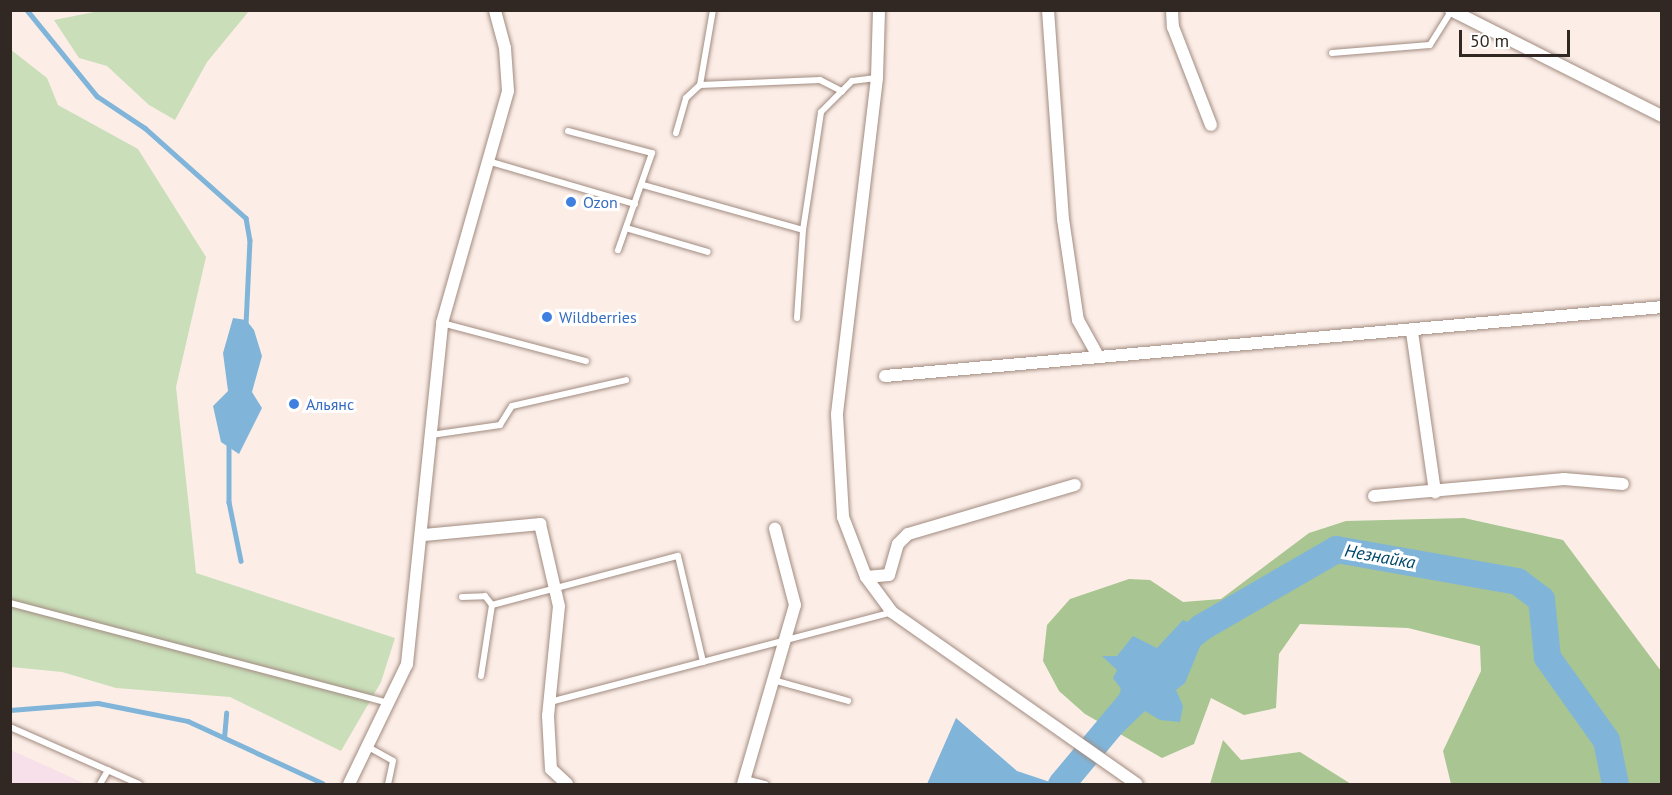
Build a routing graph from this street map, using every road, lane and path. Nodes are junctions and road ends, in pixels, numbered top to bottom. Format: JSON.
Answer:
{"nodes":[{"id":1,"x":495,"y":10,"type":"edge"},
{"id":2,"x":713,"y":10,"type":"edge"},
{"id":3,"x":879,"y":10,"type":"edge"},
{"id":4,"x":1048,"y":10,"type":"edge"},
{"id":5,"x":1172,"y":10,"type":"edge"},
{"id":6,"x":1451,"y":11,"type":"edge"},
{"id":7,"x":1332,"y":53,"type":"dead end"},
{"id":8,"x":877,"y":78,"type":"junction"},
{"id":9,"x":700,"y":85,"type":"junction"},
{"id":10,"x":842,"y":91,"type":"junction"},
{"id":11,"x":1662,"y":116,"type":"edge"},
{"id":12,"x":1211,"y":125,"type":"dead end"},
{"id":13,"x":568,"y":130,"type":"dead end"},
{"id":14,"x":676,"y":133,"type":"dead end"},
{"id":15,"x":491,"y":162,"type":"junction"},
{"id":16,"x":643,"y":185,"type":"junction"},
{"id":17,"x":635,"y":204,"type":"junction"},
{"id":18,"x":626,"y":228,"type":"junction"},
{"id":19,"x":803,"y":230,"type":"junction"},
{"id":20,"x":618,"y":250,"type":"dead end"},
{"id":21,"x":708,"y":252,"type":"dead end"},
{"id":22,"x":1662,"y":307,"type":"edge"},
{"id":23,"x":797,"y":318,"type":"dead end"},
{"id":24,"x":442,"y":323,"type":"junction"},
{"id":25,"x":1412,"y":332,"type":"junction"},
{"id":26,"x":1097,"y":354,"type":"junction"},
{"id":27,"x":586,"y":361,"type":"dead end"},
{"id":28,"x":885,"y":376,"type":"dead end"},
{"id":29,"x":626,"y":380,"type":"dead end"},
{"id":30,"x":431,"y":435,"type":"junction"},
{"id":31,"x":1623,"y":484,"type":"dead end"},
{"id":32,"x":1075,"y":485,"type":"dead end"},
{"id":33,"x":1435,"y":492,"type":"junction"},
{"id":34,"x":1374,"y":496,"type":"dead end"},
{"id":35,"x":774,"y":529,"type":"dead end"},
{"id":36,"x":424,"y":534,"type":"junction"},
{"id":37,"x":866,"y":577,"type":"junction"},
{"id":38,"x":554,"y":586,"type":"junction"},
{"id":39,"x":462,"y":597,"type":"dead end"},
{"id":40,"x":10,"y":603,"type":"edge"},
{"id":41,"x":492,"y":605,"type":"junction"},
{"id":42,"x":892,"y":612,"type":"junction"},
{"id":43,"x":784,"y":641,"type":"junction"},
{"id":44,"x":702,"y":662,"type":"junction"},
{"id":45,"x":481,"y":676,"type":"dead end"},
{"id":46,"x":773,"y":680,"type":"junction"},
{"id":47,"x":848,"y":701,"type":"dead end"},
{"id":48,"x":549,"y":702,"type":"junction"},
{"id":49,"x":391,"y":704,"type":"junction"},
{"id":50,"x":10,"y":727,"type":"edge"},
{"id":51,"x":370,"y":748,"type":"junction"},
{"id":52,"x":108,"y":770,"type":"junction"},
{"id":53,"x":744,"y":782,"type":"edge"},
{"id":54,"x":1134,"y":783,"type":"edge"},
{"id":55,"x":100,"y":784,"type":"edge"},
{"id":56,"x":139,"y":784,"type":"edge"},
{"id":57,"x":349,"y":784,"type":"edge"},
{"id":58,"x":388,"y":784,"type":"edge"},
{"id":59,"x":567,"y":784,"type":"edge"},
{"id":60,"x":765,"y":784,"type":"edge"}],
"edges":[{"from":1,"to":15,"type":"street"},
{"from":2,"to":9,"type":"lane"},
{"from":3,"to":8,"type":"street"},
{"from":4,"to":26,"type":"street"},
{"from":5,"to":12,"type":"street"},
{"from":6,"to":7,"type":"lane"},
{"from":6,"to":11,"type":"street"},
{"from":8,"to":10,"type":"lane"},
{"from":8,"to":37,"type":"street"},
{"from":9,"to":10,"type":"lane"},
{"from":9,"to":14,"type":"lane"},
{"from":10,"to":19,"type":"lane"},
{"from":13,"to":16,"type":"lane"},
{"from":15,"to":17,"type":"lane"},
{"from":15,"to":24,"type":"street"},
{"from":16,"to":17,"type":"lane"},
{"from":16,"to":19,"type":"lane"},
{"from":17,"to":18,"type":"lane"},
{"from":18,"to":20,"type":"lane"},
{"from":18,"to":21,"type":"lane"},
{"from":19,"to":23,"type":"lane"},
{"from":22,"to":25,"type":"street"},
{"from":24,"to":27,"type":"lane"},
{"from":24,"to":30,"type":"street"},
{"from":25,"to":26,"type":"street"},
{"from":25,"to":33,"type":"street"},
{"from":26,"to":28,"type":"street"},
{"from":29,"to":30,"type":"lane"},
{"from":30,"to":36,"type":"street"},
{"from":31,"to":33,"type":"street"},
{"from":32,"to":37,"type":"street"},
{"from":33,"to":34,"type":"street"},
{"from":35,"to":43,"type":"street"},
{"from":36,"to":38,"type":"street"},
{"from":36,"to":49,"type":"street"},
{"from":37,"to":42,"type":"street"},
{"from":38,"to":41,"type":"lane"},
{"from":38,"to":44,"type":"lane"},
{"from":38,"to":48,"type":"street"},
{"from":39,"to":41,"type":"lane"},
{"from":40,"to":49,"type":"lane"},
{"from":41,"to":45,"type":"lane"},
{"from":42,"to":43,"type":"lane"},
{"from":42,"to":54,"type":"street"},
{"from":43,"to":44,"type":"lane"},
{"from":43,"to":46,"type":"street"},
{"from":44,"to":48,"type":"lane"},
{"from":46,"to":47,"type":"lane"},
{"from":46,"to":53,"type":"street"},
{"from":48,"to":59,"type":"street"},
{"from":49,"to":51,"type":"street"},
{"from":50,"to":52,"type":"lane"},
{"from":51,"to":57,"type":"street"},
{"from":51,"to":58,"type":"lane"},
{"from":52,"to":55,"type":"lane"},
{"from":52,"to":56,"type":"lane"},
{"from":53,"to":60,"type":"lane"}]}
